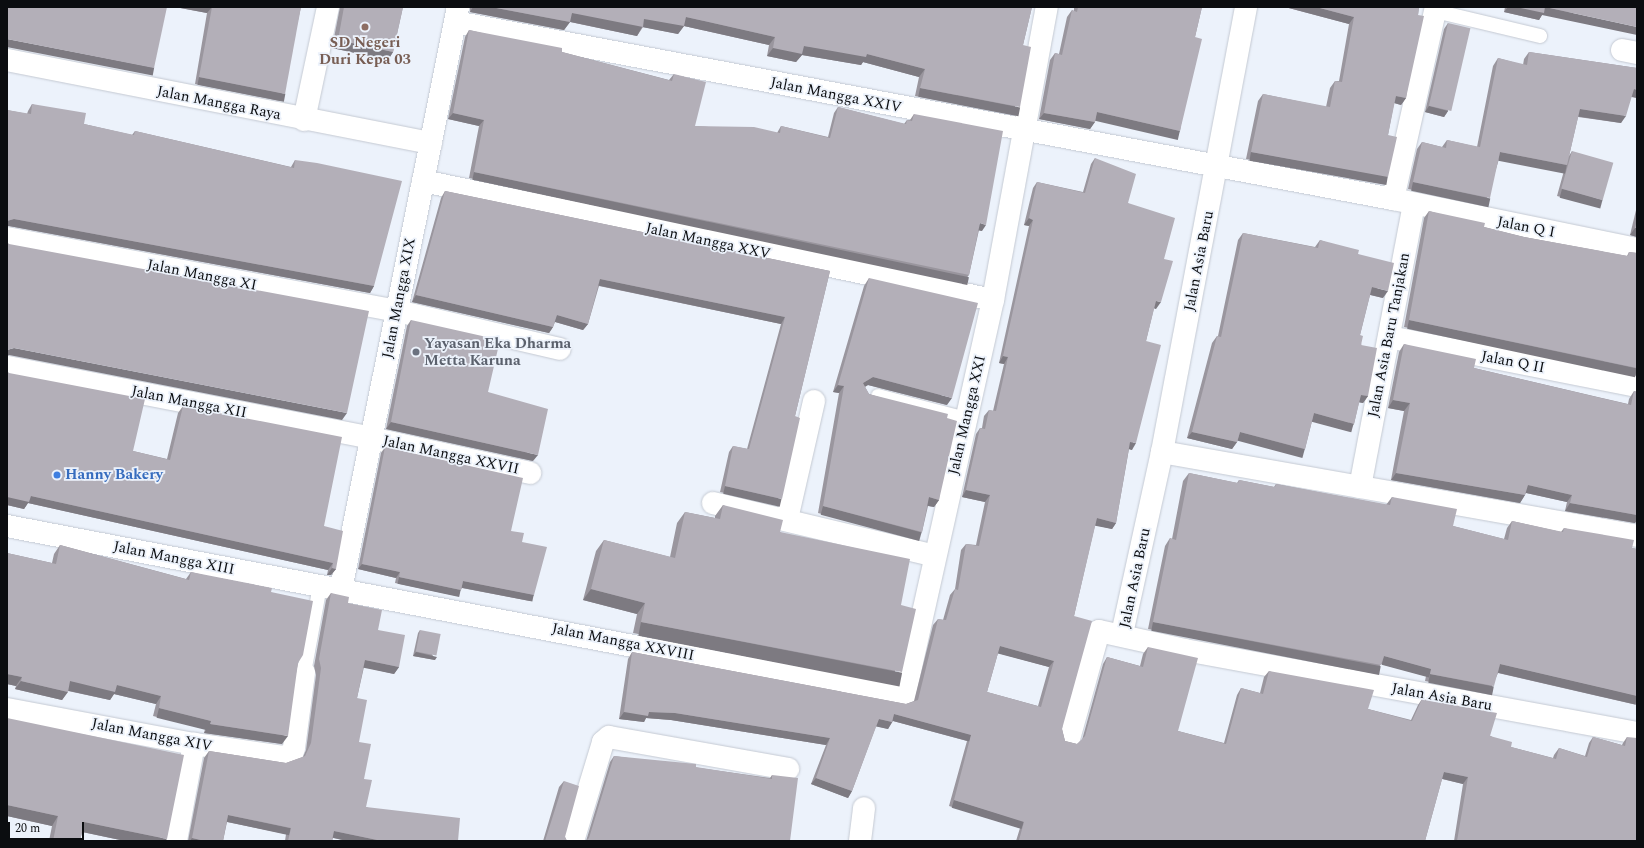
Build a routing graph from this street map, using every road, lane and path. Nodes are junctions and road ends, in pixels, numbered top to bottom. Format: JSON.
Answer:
{"nodes":[{"id":1,"x":328,"y":7,"type":"edge"},
{"id":2,"x":1047,"y":7,"type":"edge"},
{"id":3,"x":1246,"y":7,"type":"edge"},
{"id":4,"x":1435,"y":9,"type":"edge"},
{"id":5,"x":457,"y":15,"type":"edge"},
{"id":6,"x":1540,"y":36,"type":"dead end"},
{"id":7,"x":7,"y":60,"type":"edge"},
{"id":8,"x":304,"y":120,"type":"junction"},
{"id":9,"x":1024,"y":130,"type":"junction"},
{"id":10,"x":431,"y":143,"type":"junction"},
{"id":11,"x":1216,"y":168,"type":"junction"},
{"id":12,"x":423,"y":181,"type":"junction"},
{"id":13,"x":1394,"y":199,"type":"junction"},
{"id":14,"x":1414,"y":205,"type":"junction"},
{"id":15,"x":7,"y":238,"type":"edge"},
{"id":16,"x":1637,"y":249,"type":"edge"},
{"id":17,"x":994,"y":300,"type":"junction"},
{"id":18,"x":397,"y":311,"type":"junction"},
{"id":19,"x":1389,"y":337,"type":"junction"},
{"id":20,"x":560,"y":349,"type":"dead end"},
{"id":21,"x":7,"y":367,"type":"edge"},
{"id":22,"x":1637,"y":386,"type":"edge"},
{"id":23,"x":866,"y":393,"type":"edge"},
{"id":24,"x":814,"y":401,"type":"dead end"},
{"id":25,"x":966,"y":419,"type":"junction"},
{"id":26,"x":371,"y":438,"type":"junction"},
{"id":27,"x":1162,"y":452,"type":"junction"},
{"id":28,"x":530,"y":473,"type":"dead end"},
{"id":29,"x":1360,"y":486,"type":"junction"},
{"id":30,"x":713,"y":503,"type":"dead end"},
{"id":31,"x":787,"y":519,"type":"junction"},
{"id":32,"x":7,"y":526,"type":"edge"},
{"id":33,"x":1637,"y":536,"type":"edge"},
{"id":34,"x":935,"y":556,"type":"junction"},
{"id":35,"x":331,"y":587,"type":"junction"},
{"id":36,"x":1122,"y":634,"type":"junction"},
{"id":37,"x":304,"y":673,"type":"joint"},
{"id":38,"x":904,"y":698,"type":"joint"},
{"id":39,"x":7,"y":709,"type":"edge"},
{"id":40,"x":1637,"y":733,"type":"edge"},
{"id":41,"x":1068,"y":739,"type":"dead end"},
{"id":42,"x":194,"y":744,"type":"junction"},
{"id":43,"x":788,"y":769,"type":"dead end"},
{"id":44,"x":864,"y":808,"type":"dead end"},
{"id":45,"x":176,"y":841,"type":"edge"},
{"id":46,"x":573,"y":841,"type":"edge"},
{"id":47,"x":860,"y":841,"type":"edge"}],
"edges":[{"from":1,"to":8,"type":"street"},
{"from":2,"to":9,"type":"street","name":"Jalan Mangga XXI"},
{"from":3,"to":11,"type":"street","name":"Jalan Asia Baru"},
{"from":4,"to":6,"type":"lane"},
{"from":4,"to":13,"type":"street"},
{"from":5,"to":9,"type":"street","name":"Jalan Mangga XXIV"},
{"from":5,"to":10,"type":"street","name":"Jalan Mangga XIX"},
{"from":7,"to":8,"type":"street","name":"Jalan Mangga Raya"},
{"from":8,"to":10,"type":"street","name":"Jalan Mangga Raya"},
{"from":9,"to":11,"type":"street","name":"Jalan Mangga XXIV"},
{"from":9,"to":17,"type":"street","name":"Jalan Mangga XXI"},
{"from":10,"to":12,"type":"street","name":"Jalan Mangga XIX"},
{"from":11,"to":13,"type":"street"},
{"from":11,"to":27,"type":"street","name":"Jalan Asia Baru"},
{"from":12,"to":17,"type":"street","name":"Jalan Mangga XXV"},
{"from":12,"to":18,"type":"street","name":"Jalan Mangga XIX"},
{"from":13,"to":14,"type":"street"},
{"from":14,"to":16,"type":"street","name":"Jalan Q I"},
{"from":14,"to":19,"type":"street","name":"Jalan Asia Baru Tanjakan"},
{"from":15,"to":18,"type":"street","name":"Jalan Mangga XI"},
{"from":17,"to":25,"type":"street","name":"Jalan Mangga XXI"},
{"from":18,"to":20,"type":"street","name":"Jalan Mangga XI"},
{"from":18,"to":26,"type":"street","name":"Jalan Mangga XIX"},
{"from":19,"to":22,"type":"street","name":"Jalan Q II"},
{"from":19,"to":29,"type":"street","name":"Jalan Asia Baru Tanjakan"},
{"from":21,"to":26,"type":"street","name":"Jalan Mangga XII"},
{"from":23,"to":25,"type":"lane"},
{"from":24,"to":31,"type":"street"},
{"from":25,"to":34,"type":"street","name":"Jalan Mangga XXI"},
{"from":26,"to":28,"type":"street","name":"Jalan Mangga XXVII"},
{"from":26,"to":35,"type":"street","name":"Jalan Mangga XIX"},
{"from":27,"to":29,"type":"street"},
{"from":27,"to":36,"type":"street","name":"Jalan Asia Baru"},
{"from":29,"to":33,"type":"street"},
{"from":30,"to":31,"type":"street"},
{"from":31,"to":34,"type":"street"},
{"from":32,"to":35,"type":"street","name":"Jalan Mangga XIII"},
{"from":34,"to":38,"type":"street","name":"Jalan Mangga XXI"},
{"from":35,"to":37,"type":"lane"},
{"from":35,"to":38,"type":"street","name":"Jalan Mangga XXVIII"},
{"from":36,"to":40,"type":"street","name":"Jalan Asia Baru"},
{"from":36,"to":41,"type":"street"},
{"from":37,"to":42,"type":"street","name":"Jalan Mangga XIV"},
{"from":39,"to":42,"type":"street","name":"Jalan Mangga XIV"},
{"from":42,"to":45,"type":"street"},
{"from":43,"to":46,"type":"street"},
{"from":44,"to":47,"type":"street"}]}
